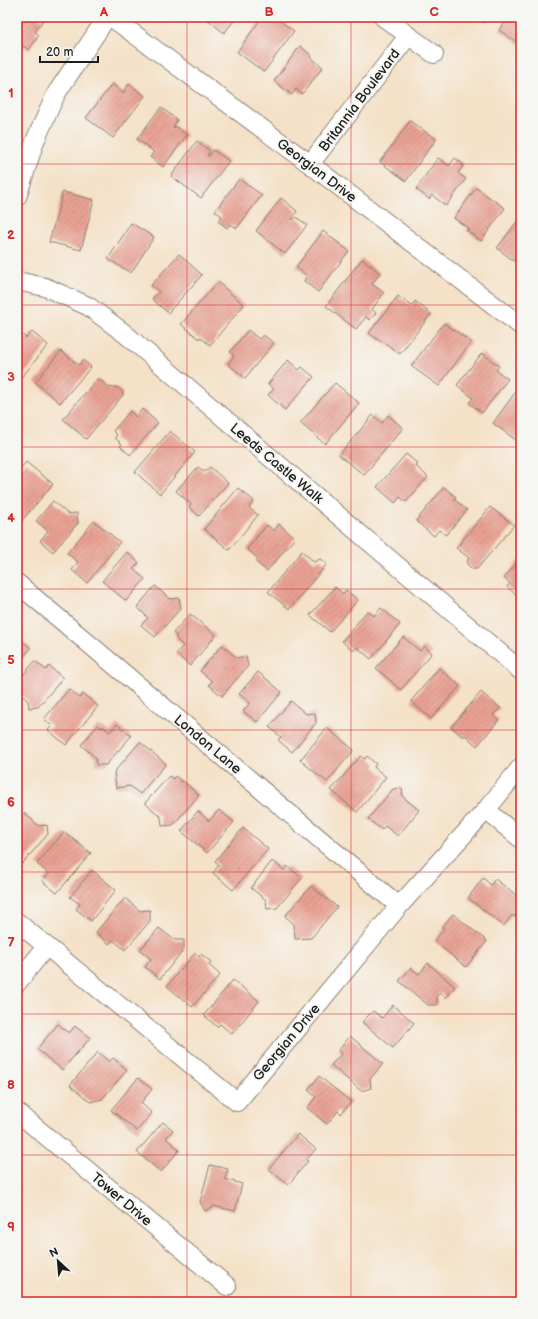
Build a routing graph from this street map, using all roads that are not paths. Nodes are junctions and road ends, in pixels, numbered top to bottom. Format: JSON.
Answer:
{"nodes":[{"id":1,"x":107,"y":17,"type":"edge"},
{"id":2,"x":111,"y":17,"type":"edge"},
{"id":3,"x":383,"y":17,"type":"edge"},
{"id":4,"x":408,"y":36,"type":"junction"},
{"id":5,"x":434,"y":54,"type":"dead end"},
{"id":6,"x":310,"y":164,"type":"junction"},
{"id":7,"x":17,"y":197,"type":"edge"},
{"id":8,"x":17,"y":281,"type":"edge"},
{"id":9,"x":521,"y":326,"type":"edge"},
{"id":10,"x":17,"y":583,"type":"edge"},
{"id":11,"x":521,"y":671,"type":"edge"},
{"id":12,"x":521,"y":767,"type":"edge"},
{"id":13,"x":486,"y":810,"type":"junction"},
{"id":14,"x":521,"y":839,"type":"edge"},
{"id":15,"x":399,"y":906,"type":"junction"},
{"id":16,"x":17,"y":922,"type":"edge"},
{"id":17,"x":46,"y":947,"type":"junction"},
{"id":18,"x":17,"y":983,"type":"edge"},
{"id":19,"x":17,"y":1112,"type":"edge"},
{"id":20,"x":227,"y":1286,"type":"dead end"}],
"edges":[{"from":1,"to":7,"type":"street"},
{"from":2,"to":6,"type":"street","name":"Georgian Drive"},
{"from":3,"to":4,"type":"street"},
{"from":4,"to":5,"type":"street"},
{"from":4,"to":6,"type":"street","name":"Britannia Boulevard"},
{"from":6,"to":9,"type":"street","name":"Georgian Drive"},
{"from":8,"to":11,"type":"street","name":"Leeds Castle Walk"},
{"from":10,"to":15,"type":"street","name":"London Lane"},
{"from":12,"to":13,"type":"street","name":"Georgian Drive"},
{"from":13,"to":14,"type":"street"},
{"from":13,"to":15,"type":"street","name":"Georgian Drive"},
{"from":15,"to":17,"type":"street","name":"Georgian Drive"},
{"from":16,"to":17,"type":"street","name":"Georgian Drive"},
{"from":17,"to":18,"type":"street"},
{"from":19,"to":20,"type":"street","name":"Tower Drive"}]}
